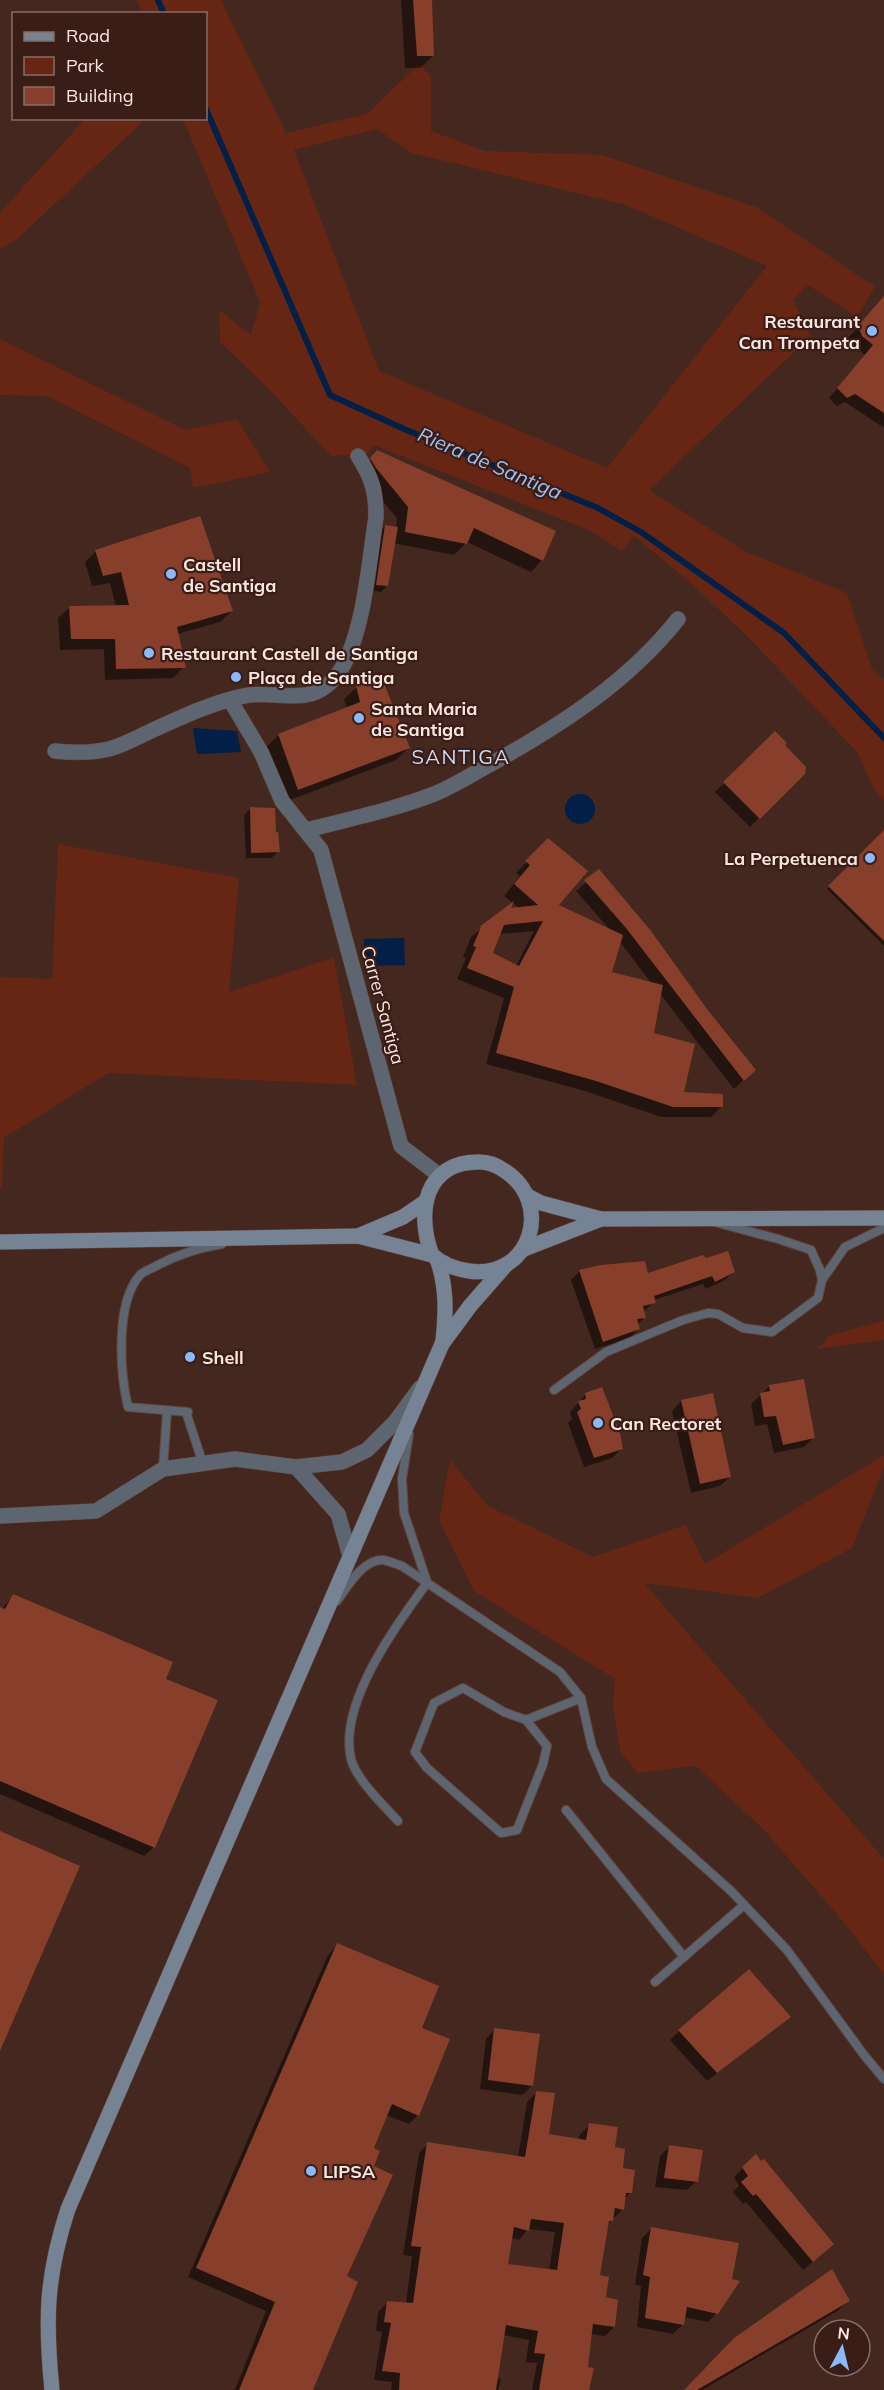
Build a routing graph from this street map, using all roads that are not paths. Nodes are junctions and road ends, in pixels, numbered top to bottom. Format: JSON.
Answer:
{"nodes":[{"id":1,"x":358,"y":456,"type":"dead end"},
{"id":2,"x":678,"y":619,"type":"dead end"},
{"id":3,"x":230,"y":700,"type":"junction"},
{"id":4,"x":55,"y":751,"type":"dead end"},
{"id":5,"x":306,"y":830,"type":"junction"},
{"id":6,"x":440,"y":1176,"type":"junction"},
{"id":7,"x":528,"y":1196,"type":"junction"},
{"id":8,"x":425,"y":1202,"type":"junction"},
{"id":9,"x":695,"y":1217,"type":"junction"},
{"id":10,"x":884,"y":1218,"type":"edge"},
{"id":11,"x":601,"y":1219,"type":"junction"},
{"id":12,"x":884,"y":1228,"type":"edge"},
{"id":13,"x":358,"y":1236,"type":"junction"},
{"id":14,"x":260,"y":1238,"type":"junction"},
{"id":15,"x":0,"y":1242,"type":"edge"},
{"id":16,"x":524,"y":1249,"type":"junction"},
{"id":17,"x":435,"y":1257,"type":"junction"},
{"id":18,"x":505,"y":1266,"type":"junction"},
{"id":19,"x":822,"y":1280,"type":"junction"},
{"id":20,"x":442,"y":1344,"type":"junction"},
{"id":21,"x":430,"y":1375,"type":"junction"},
{"id":22,"x":554,"y":1390,"type":"dead end"},
{"id":23,"x":415,"y":1406,"type":"junction"},
{"id":24,"x":167,"y":1411,"type":"junction"},
{"id":25,"x":203,"y":1464,"type":"junction"},
{"id":26,"x":296,"y":1467,"type":"junction"},
{"id":27,"x":163,"y":1469,"type":"junction"},
{"id":28,"x":0,"y":1516,"type":"edge"},
{"id":29,"x":350,"y":1556,"type":"junction"},
{"id":30,"x":427,"y":1583,"type":"junction"},
{"id":31,"x":323,"y":1620,"type":"junction"},
{"id":32,"x":581,"y":1698,"type":"junction"},
{"id":33,"x":526,"y":1720,"type":"junction"},
{"id":34,"x":566,"y":1810,"type":"dead end"},
{"id":35,"x":398,"y":1821,"type":"dead end"},
{"id":36,"x":744,"y":1905,"type":"junction"},
{"id":37,"x":684,"y":1957,"type":"junction"},
{"id":38,"x":655,"y":1982,"type":"dead end"},
{"id":39,"x":884,"y":2079,"type":"edge"},
{"id":40,"x":52,"y":2390,"type":"edge"}],
"edges":[{"from":1,"to":3,"type":"street"},
{"from":2,"to":5,"type":"street"},
{"from":3,"to":4,"type":"street"},
{"from":3,"to":5,"type":"street","name":"Carrer Santiga"},
{"from":5,"to":6,"type":"street","name":"Carrer Santiga"},
{"from":6,"to":7,"type":"main road"},
{"from":6,"to":8,"type":"main road"},
{"from":7,"to":11,"type":"main road"},
{"from":7,"to":16,"type":"main road"},
{"from":8,"to":13,"type":"main road"},
{"from":8,"to":17,"type":"main road"},
{"from":9,"to":10,"type":"main road"},
{"from":9,"to":11,"type":"main road"},
{"from":9,"to":19,"type":"lane"},
{"from":11,"to":16,"type":"main road"},
{"from":12,"to":19,"type":"lane"},
{"from":13,"to":14,"type":"main road"},
{"from":13,"to":17,"type":"main road"},
{"from":14,"to":15,"type":"main road"},
{"from":14,"to":24,"type":"lane"},
{"from":16,"to":18,"type":"main road"},
{"from":17,"to":18,"type":"main road"},
{"from":17,"to":20,"type":"main road"},
{"from":18,"to":20,"type":"main road"},
{"from":19,"to":22,"type":"lane"},
{"from":20,"to":21,"type":"main road"},
{"from":21,"to":23,"type":"main road"},
{"from":21,"to":26,"type":"street"},
{"from":23,"to":29,"type":"main road"},
{"from":23,"to":30,"type":"lane"},
{"from":24,"to":25,"type":"lane"},
{"from":24,"to":27,"type":"lane"},
{"from":25,"to":26,"type":"street"},
{"from":25,"to":27,"type":"street"},
{"from":26,"to":29,"type":"street"},
{"from":27,"to":28,"type":"street"},
{"from":29,"to":31,"type":"main road"},
{"from":30,"to":31,"type":"lane"},
{"from":30,"to":32,"type":"lane"},
{"from":30,"to":35,"type":"lane"},
{"from":31,"to":40,"type":"main road"},
{"from":32,"to":33,"type":"lane"},
{"from":32,"to":36,"type":"lane"},
{"from":33,"to":33,"type":"lane"},
{"from":34,"to":37,"type":"lane"},
{"from":36,"to":37,"type":"lane"},
{"from":36,"to":39,"type":"lane"},
{"from":37,"to":38,"type":"lane"}]}
